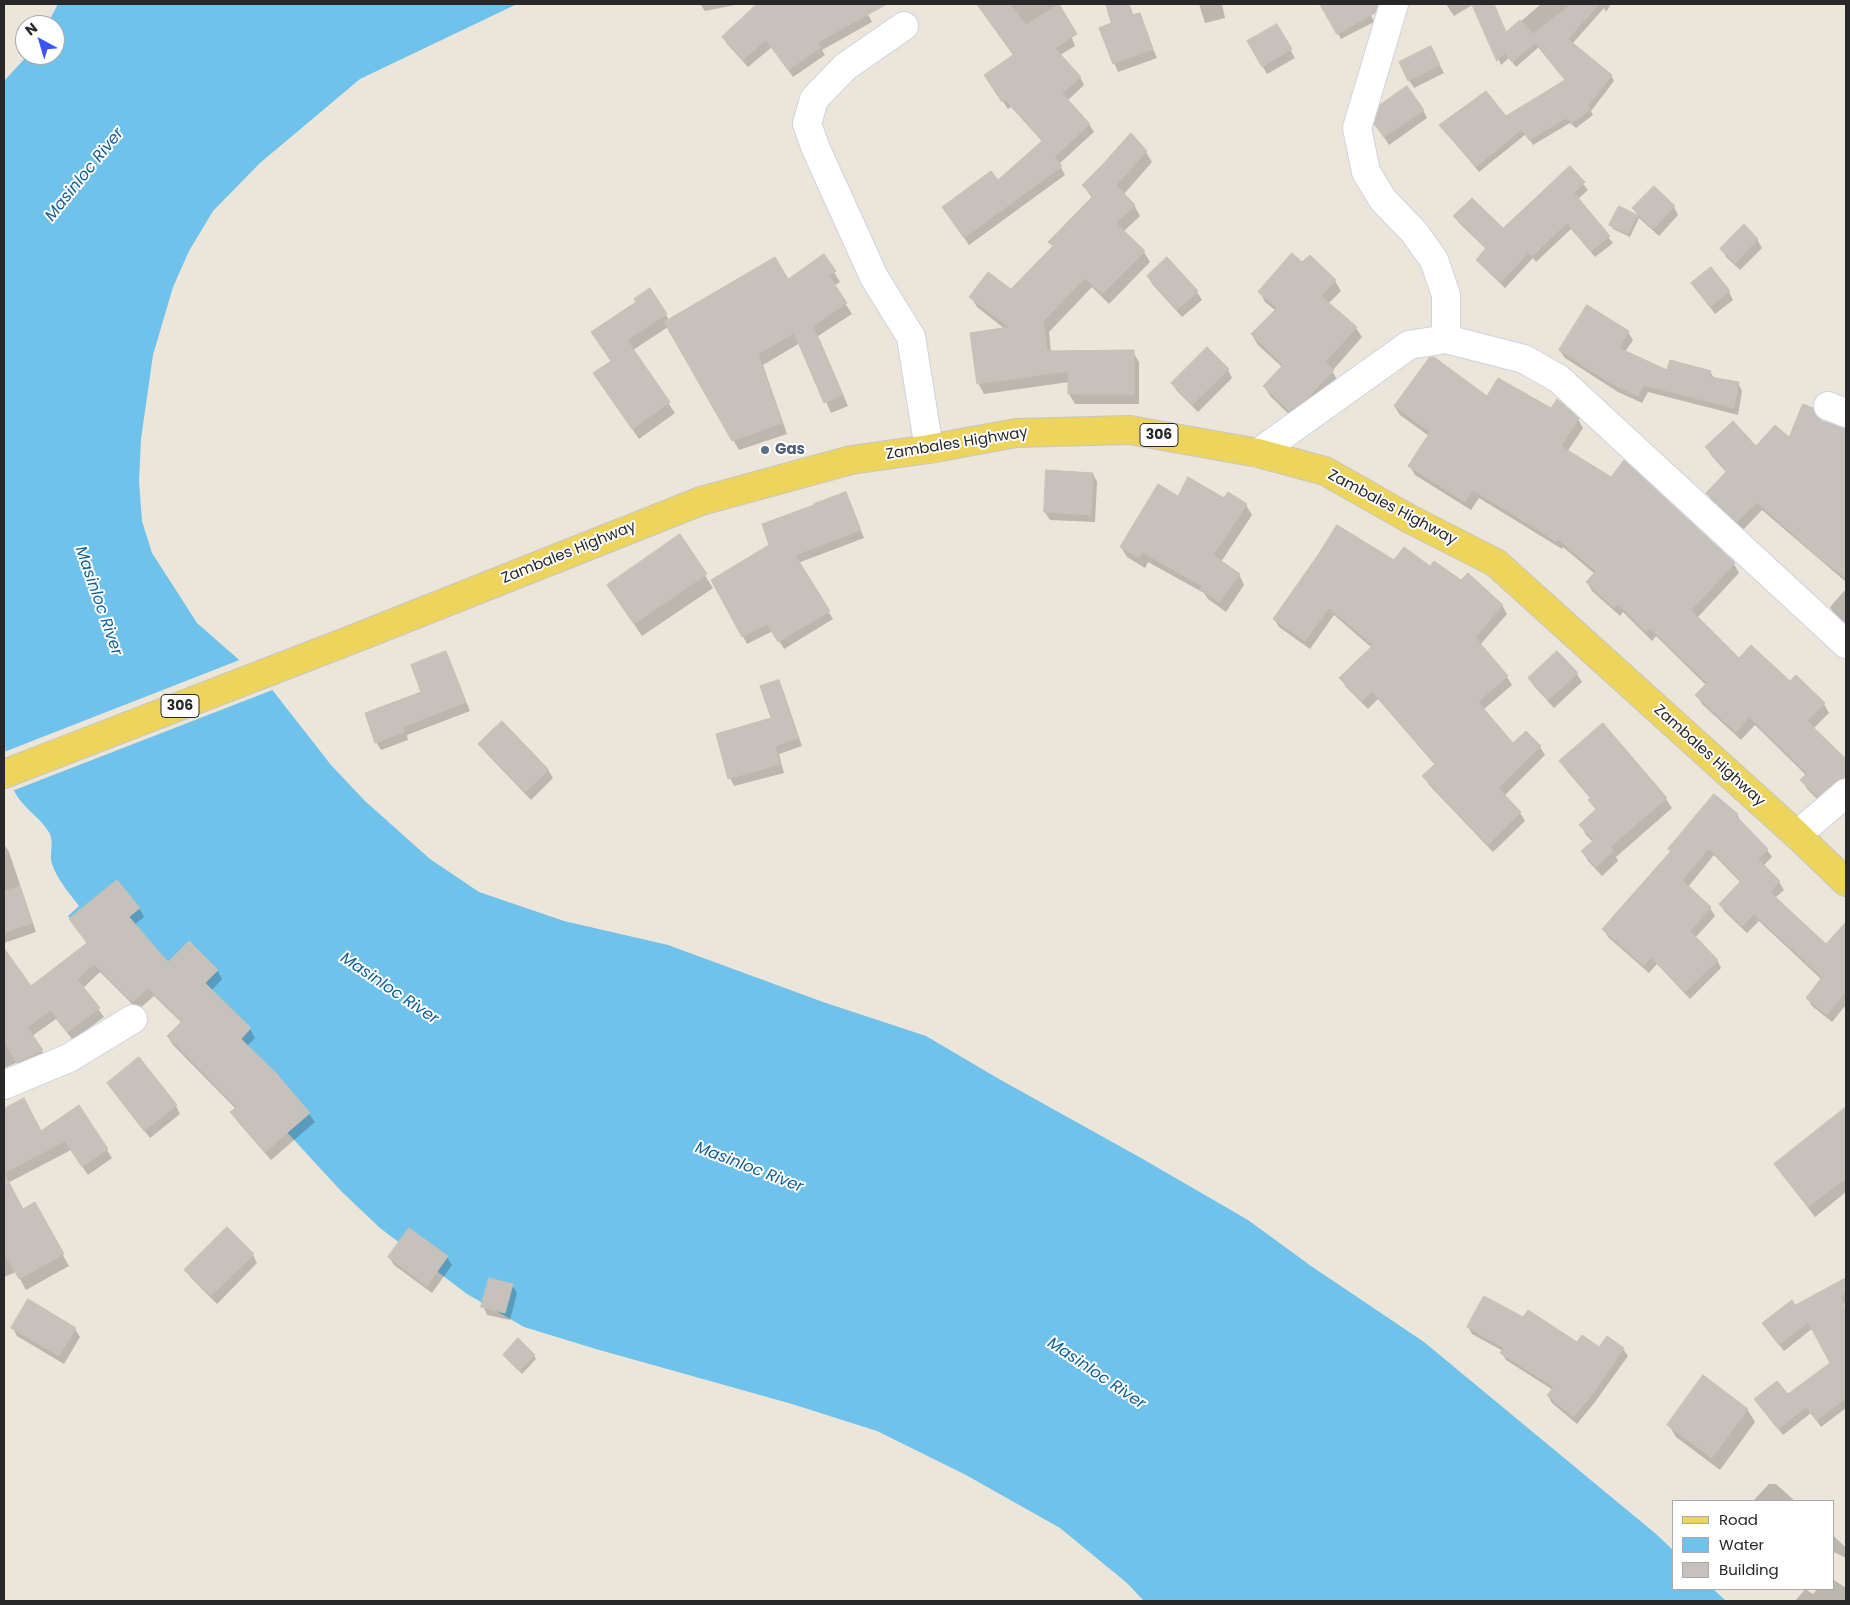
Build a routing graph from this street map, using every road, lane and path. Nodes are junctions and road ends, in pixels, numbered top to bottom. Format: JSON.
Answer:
{"nodes":[{"id":1,"x":1394,"y":4,"type":"edge"},
{"id":2,"x":904,"y":26,"type":"dead end"},
{"id":3,"x":1446,"y":339,"type":"junction"},
{"id":4,"x":929,"y":449,"type":"junction"},
{"id":5,"x":1258,"y":452,"type":"junction"},
{"id":6,"x":1846,"y":644,"type":"edge"},
{"id":7,"x":4,"y":774,"type":"edge"},
{"id":8,"x":1846,"y":793,"type":"edge"},
{"id":9,"x":1797,"y":835,"type":"junction"},
{"id":10,"x":1846,"y":882,"type":"edge"},
{"id":11,"x":133,"y":1019,"type":"dead end"},
{"id":12,"x":4,"y":1085,"type":"edge"}],
"edges":[{"from":1,"to":3,"type":"street"},
{"from":2,"to":4,"type":"street"},
{"from":3,"to":5,"type":"street"},
{"from":3,"to":6,"type":"street"},
{"from":4,"to":5,"type":"main road","name":"Zambales Highway","number":"306"},
{"from":4,"to":7,"type":"main road","name":"Zambales Highway","number":"306"},
{"from":5,"to":9,"type":"main road","name":"Zambales Highway","number":"306"},
{"from":8,"to":9,"type":"street"},
{"from":9,"to":10,"type":"main road","name":"Zambales Highway","number":"306"},
{"from":11,"to":12,"type":"street"}]}
